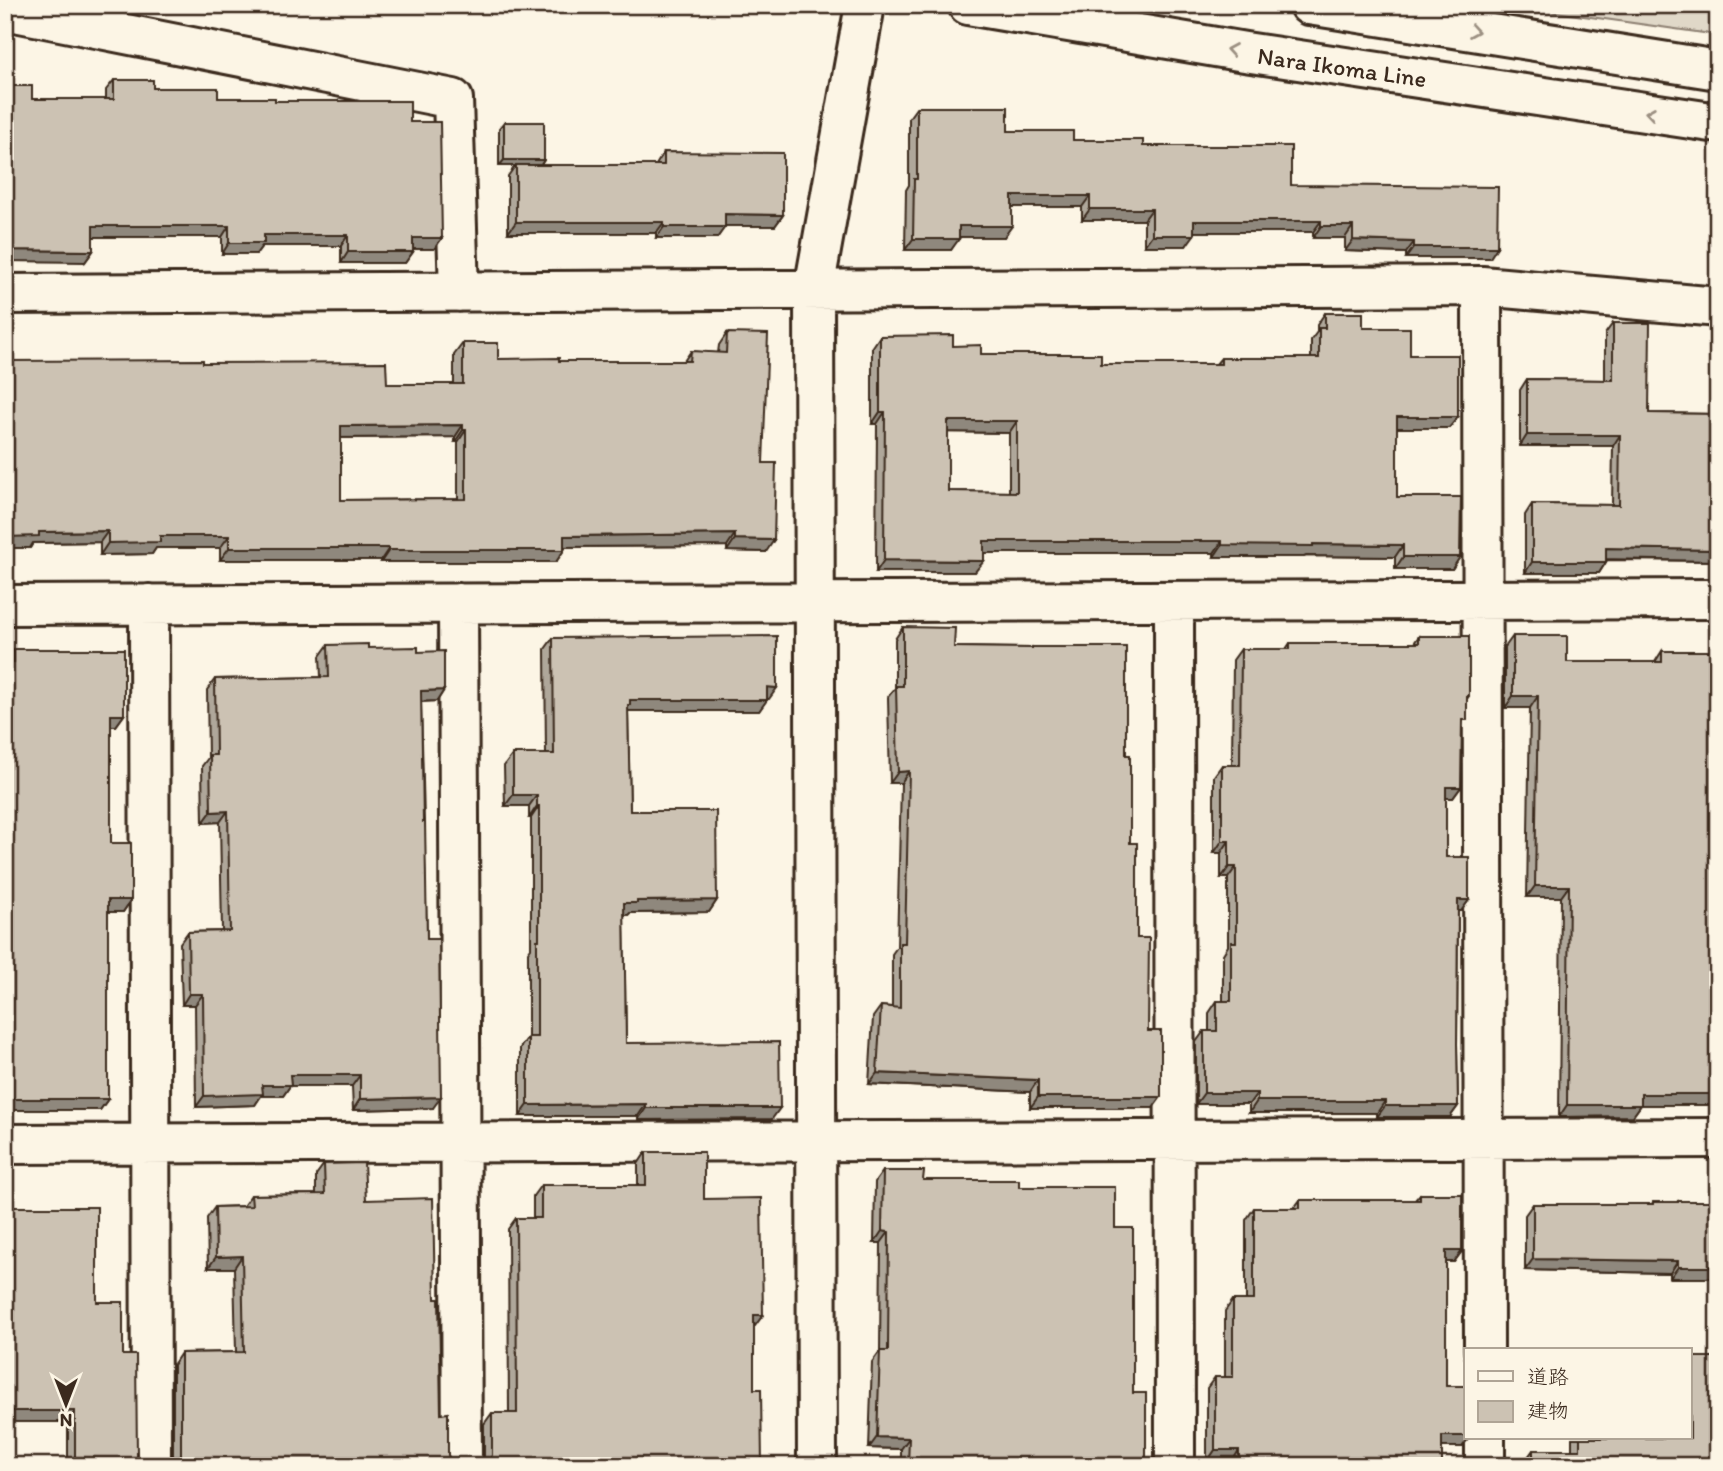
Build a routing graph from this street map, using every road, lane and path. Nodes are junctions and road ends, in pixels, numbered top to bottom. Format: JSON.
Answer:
{"nodes":[{"id":1,"x":864,"y":5,"type":"edge"},
{"id":2,"x":968,"y":5,"type":"edge"},
{"id":3,"x":1309,"y":5,"type":"edge"},
{"id":4,"x":5,"y":10,"type":"edge"},
{"id":5,"x":1718,"y":70,"type":"edge"},
{"id":6,"x":1718,"y":123,"type":"edge"},
{"id":7,"x":1482,"y":286,"type":"junction"},
{"id":8,"x":814,"y":289,"type":"junction"},
{"id":9,"x":459,"y":292,"type":"junction"},
{"id":10,"x":5,"y":294,"type":"edge"},
{"id":11,"x":1718,"y":307,"type":"edge"},
{"id":12,"x":1482,"y":599,"type":"junction"},
{"id":13,"x":1718,"y":599,"type":"edge"},
{"id":14,"x":1174,"y":601,"type":"junction"},
{"id":15,"x":816,"y":602,"type":"junction"},
{"id":16,"x":458,"y":603,"type":"junction"},
{"id":17,"x":5,"y":604,"type":"edge"},
{"id":18,"x":149,"y":604,"type":"junction"},
{"id":19,"x":1718,"y":1138,"type":"edge"},
{"id":20,"x":1483,"y":1139,"type":"junction"},
{"id":21,"x":1175,"y":1140,"type":"junction"},
{"id":22,"x":816,"y":1141,"type":"junction"},
{"id":23,"x":151,"y":1143,"type":"junction"},
{"id":24,"x":461,"y":1143,"type":"junction"},
{"id":25,"x":5,"y":1144,"type":"edge"},
{"id":26,"x":1484,"y":1348,"type":"edge"},
{"id":27,"x":1485,"y":1440,"type":"edge"},
{"id":28,"x":152,"y":1466,"type":"edge"},
{"id":29,"x":462,"y":1466,"type":"edge"},
{"id":30,"x":817,"y":1466,"type":"edge"},
{"id":31,"x":1175,"y":1466,"type":"edge"},
{"id":32,"x":1485,"y":1466,"type":"edge"}],
"edges":[{"from":1,"to":8,"type":"street"},
{"from":6,"to":2,"type":"street","name":"Nara Ikoma Line","one_way":true},
{"from":3,"to":5,"type":"street","one_way":true},
{"from":4,"to":9,"type":"street"},
{"from":7,"to":8,"type":"street"},
{"from":7,"to":11,"type":"street"},
{"from":7,"to":12,"type":"street"},
{"from":8,"to":9,"type":"street"},
{"from":8,"to":15,"type":"street"},
{"from":9,"to":10,"type":"street"},
{"from":12,"to":13,"type":"street"},
{"from":12,"to":14,"type":"street"},
{"from":12,"to":20,"type":"street"},
{"from":14,"to":15,"type":"street"},
{"from":14,"to":21,"type":"street"},
{"from":15,"to":16,"type":"street"},
{"from":15,"to":22,"type":"street"},
{"from":16,"to":18,"type":"street"},
{"from":16,"to":24,"type":"street"},
{"from":17,"to":18,"type":"street"},
{"from":18,"to":23,"type":"street"},
{"from":19,"to":20,"type":"street"},
{"from":20,"to":21,"type":"street"},
{"from":20,"to":26,"type":"street"},
{"from":21,"to":22,"type":"street"},
{"from":21,"to":31,"type":"street"},
{"from":22,"to":24,"type":"street"},
{"from":22,"to":30,"type":"street"},
{"from":23,"to":24,"type":"street"},
{"from":23,"to":25,"type":"street"},
{"from":23,"to":28,"type":"street"},
{"from":24,"to":29,"type":"street"},
{"from":27,"to":32,"type":"street"}]}
